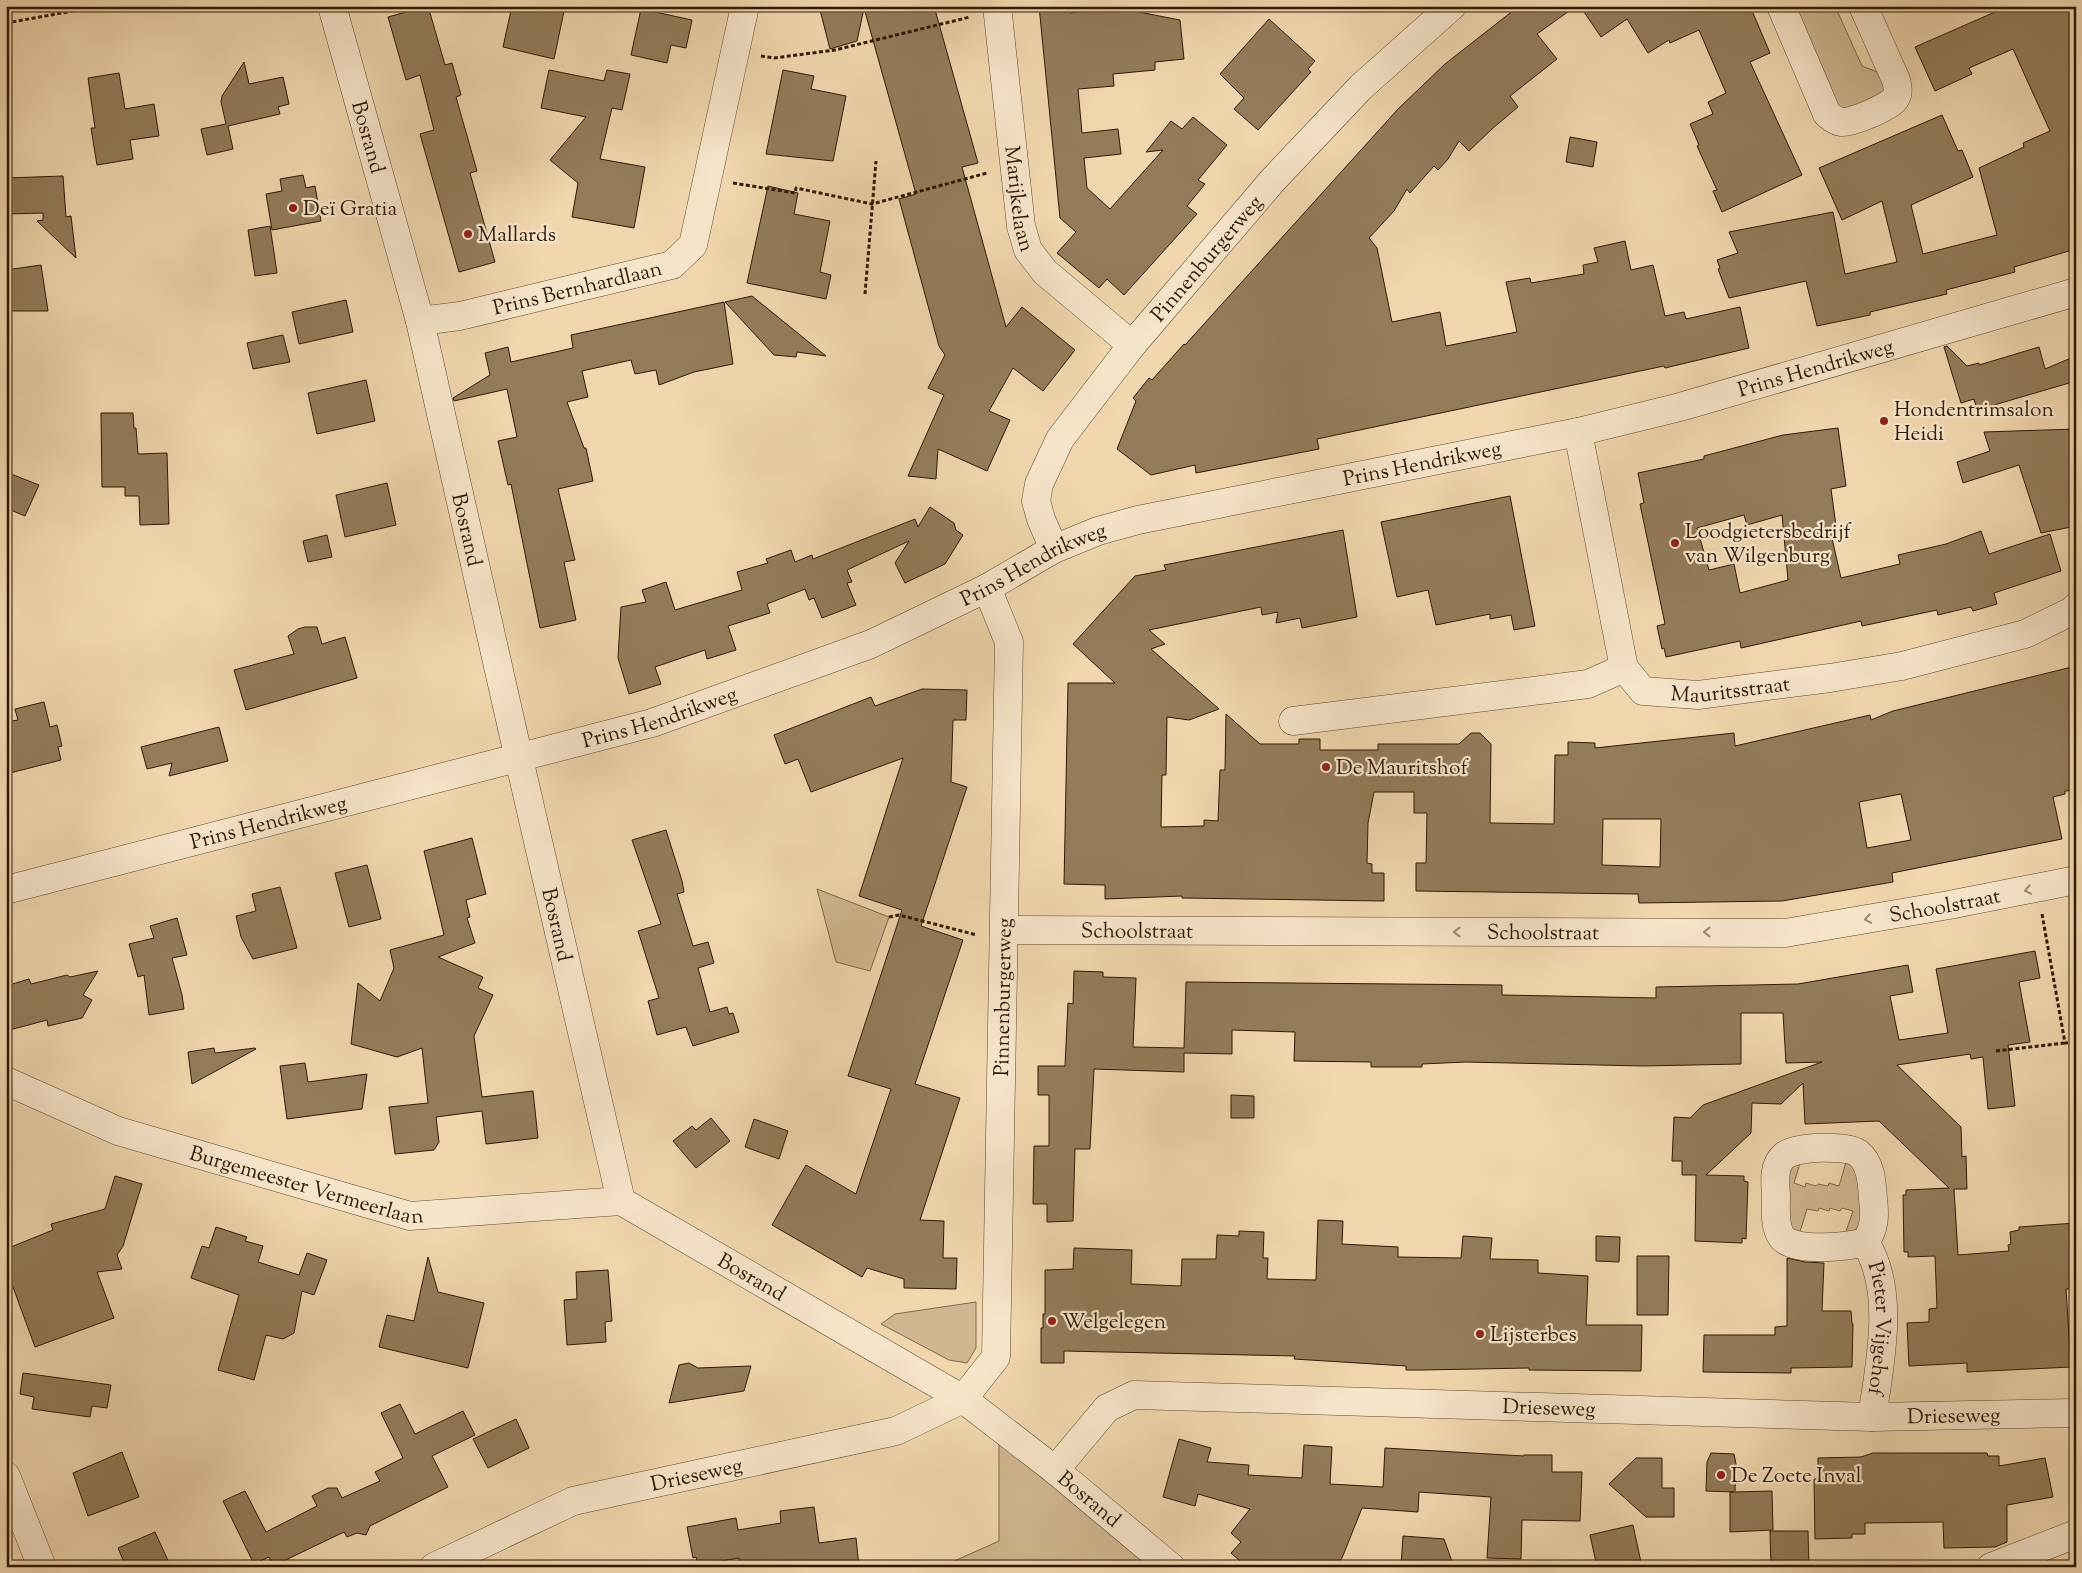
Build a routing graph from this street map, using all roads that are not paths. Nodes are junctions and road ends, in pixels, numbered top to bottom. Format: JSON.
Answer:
{"nodes":[{"id":1,"x":332,"y":6,"type":"edge"},
{"id":2,"x":745,"y":6,"type":"edge"},
{"id":3,"x":1452,"y":6,"type":"edge"},
{"id":4,"x":1781,"y":6,"type":"edge"},
{"id":5,"x":1863,"y":6,"type":"edge"},
{"id":6,"x":997,"y":8,"type":"edge"},
{"id":7,"x":2076,"y":292,"type":"edge"},
{"id":8,"x":420,"y":322,"type":"junction"},
{"id":9,"x":1132,"y":344,"type":"junction"},
{"id":10,"x":1578,"y":432,"type":"junction"},
{"id":11,"x":1054,"y":549,"type":"junction"},
{"id":12,"x":987,"y":588,"type":"junction"},
{"id":13,"x":2076,"y":607,"type":"edge"},
{"id":14,"x":1624,"y":668,"type":"junction"},
{"id":15,"x":1293,"y":721,"type":"dead end"},
{"id":16,"x":518,"y":759,"type":"junction"},
{"id":17,"x":2076,"y":880,"type":"edge"},
{"id":18,"x":6,"y":890,"type":"edge"},
{"id":19,"x":1005,"y":930,"type":"junction"},
{"id":20,"x":6,"y":1081,"type":"edge"},
{"id":21,"x":621,"y":1201,"type":"junction"},
{"id":22,"x":1865,"y":1242,"type":"dead end"},
{"id":23,"x":963,"y":1399,"type":"junction"},
{"id":24,"x":2076,"y":1413,"type":"edge"},
{"id":25,"x":1872,"y":1417,"type":"junction"},
{"id":26,"x":1055,"y":1470,"type":"junction"},
{"id":27,"x":6,"y":1476,"type":"edge"},
{"id":28,"x":2076,"y":1534,"type":"edge"},
{"id":29,"x":42,"y":1567,"type":"edge"},
{"id":30,"x":434,"y":1567,"type":"edge"},
{"id":31,"x":1171,"y":1567,"type":"edge"},
{"id":32,"x":1991,"y":1567,"type":"edge"}],
"edges":[{"from":1,"to":8,"type":"street","name":"Bosrand"},
{"from":2,"to":8,"type":"street","name":"Prins Bernhardlaan"},
{"from":3,"to":9,"type":"street","name":"Pinnenburgerweg"},
{"from":4,"to":5,"type":"street"},
{"from":6,"to":9,"type":"street","name":"Marijkelaan"},
{"from":7,"to":10,"type":"street","name":"Prins Hendrikweg"},
{"from":8,"to":16,"type":"street","name":"Bosrand"},
{"from":9,"to":11,"type":"street","name":"Pinnenburgerweg"},
{"from":10,"to":11,"type":"street","name":"Prins Hendrikweg"},
{"from":10,"to":14,"type":"street","name":"Mauritsstraat"},
{"from":11,"to":12,"type":"street","name":"Prins Hendrikweg"},
{"from":12,"to":16,"type":"street","name":"Prins Hendrikweg"},
{"from":12,"to":19,"type":"street","name":"Pinnenburgerweg"},
{"from":13,"to":14,"type":"street","name":"Mauritsstraat"},
{"from":14,"to":15,"type":"street"},
{"from":16,"to":18,"type":"street","name":"Prins Hendrikweg"},
{"from":16,"to":21,"type":"street","name":"Bosrand"},
{"from":17,"to":19,"type":"street","name":"Schoolstraat","one_way":true},
{"from":19,"to":23,"type":"street","name":"Pinnenburgerweg"},
{"from":20,"to":21,"type":"street","name":"Burgemeester Vermeerlaan"},
{"from":21,"to":23,"type":"street","name":"Bosrand"},
{"from":22,"to":25,"type":"street","name":"Pieter Vijgehof"},
{"from":23,"to":26,"type":"street","name":"Bosrand"},
{"from":23,"to":30,"type":"street","name":"Drieseweg"},
{"from":24,"to":25,"type":"street","name":"Drieseweg"},
{"from":25,"to":26,"type":"street","name":"Drieseweg"},
{"from":26,"to":31,"type":"street","name":"Bosrand"},
{"from":27,"to":29,"type":"street"},
{"from":28,"to":32,"type":"street"}]}
